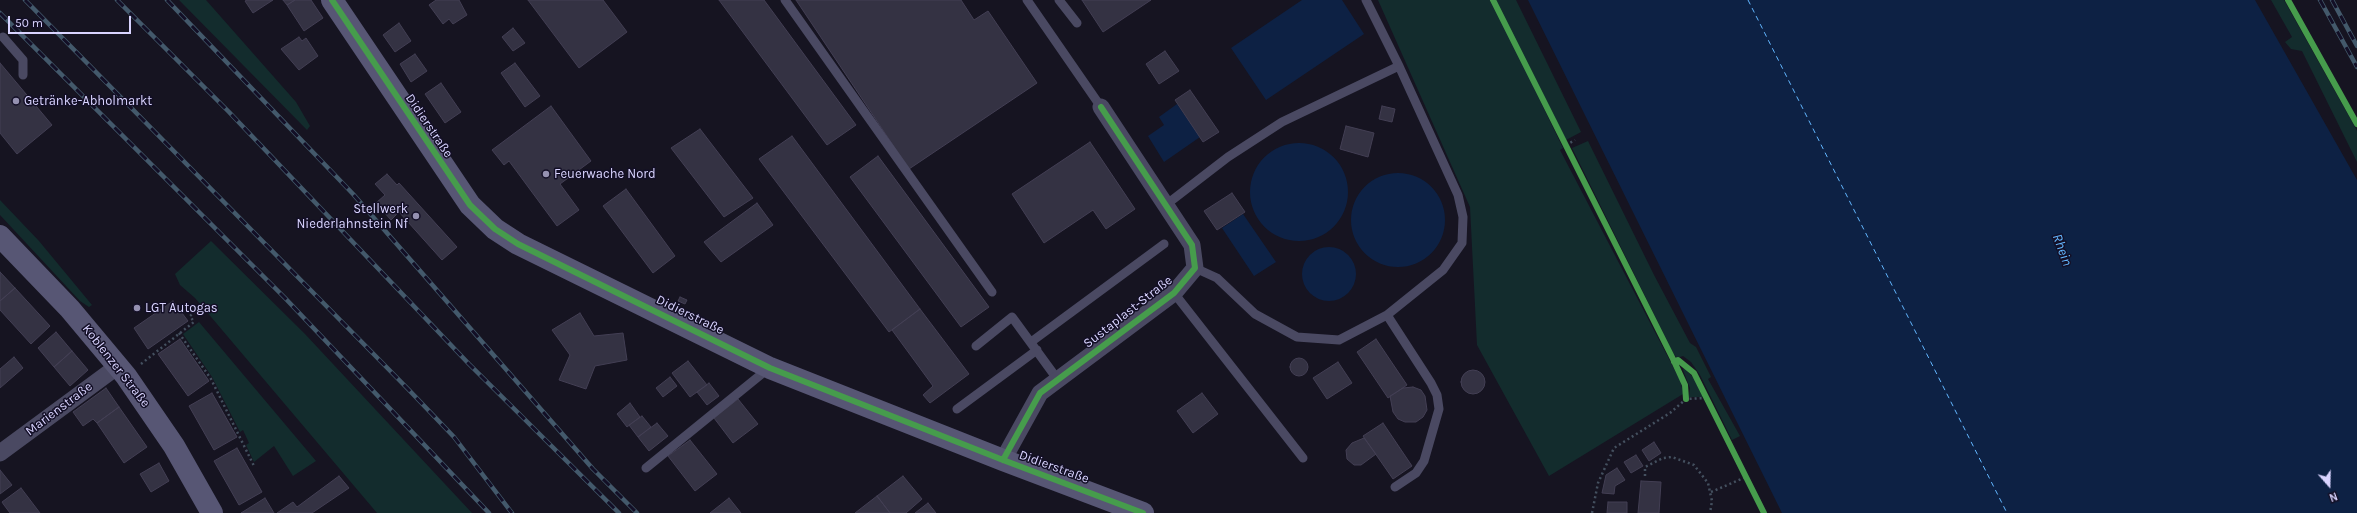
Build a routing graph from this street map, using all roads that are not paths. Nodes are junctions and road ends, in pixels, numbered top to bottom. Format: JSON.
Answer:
{"nodes":[{"id":1,"x":332,"y":0,"type":"edge"},
{"id":2,"x":785,"y":0,"type":"edge"},
{"id":3,"x":1028,"y":0,"type":"edge"},
{"id":4,"x":1059,"y":0,"type":"edge"},
{"id":5,"x":1366,"y":0,"type":"edge"},
{"id":6,"x":1077,"y":23,"type":"dead end"},
{"id":7,"x":3,"y":37,"type":"dead end"},
{"id":8,"x":1399,"y":66,"type":"junction"},
{"id":9,"x":23,"y":75,"type":"dead end"},
{"id":10,"x":1101,"y":107,"type":"joint"},
{"id":11,"x":1167,"y":204,"type":"junction"},
{"id":12,"x":0,"y":236,"type":"edge"},
{"id":13,"x":1164,"y":244,"type":"dead end"},
{"id":14,"x":1195,"y":268,"type":"junction"},
{"id":15,"x":992,"y":292,"type":"dead end"},
{"id":16,"x":1174,"y":293,"type":"junction"},
{"id":17,"x":1387,"y":315,"type":"junction"},
{"id":18,"x":1031,"y":342,"type":"junction"},
{"id":19,"x":976,"y":346,"type":"dead end"},
{"id":20,"x":1037,"y":350,"type":"junction"},
{"id":21,"x":770,"y":368,"type":"junction"},
{"id":22,"x":122,"y":371,"type":"junction"},
{"id":23,"x":1058,"y":380,"type":"junction"},
{"id":24,"x":957,"y":408,"type":"dead end"},
{"id":25,"x":0,"y":453,"type":"edge"},
{"id":26,"x":1303,"y":458,"type":"dead end"},
{"id":27,"x":1003,"y":460,"type":"junction"},
{"id":28,"x":646,"y":468,"type":"dead end"},
{"id":29,"x":1395,"y":487,"type":"dead end"},
{"id":30,"x":212,"y":513,"type":"edge"},
{"id":31,"x":1143,"y":513,"type":"edge"}],
"edges":[{"from":1,"to":21,"type":"street","name":"Didierstraße"},
{"from":2,"to":15,"type":"lane"},
{"from":3,"to":10,"type":"lane"},
{"from":4,"to":6,"type":"lane"},
{"from":5,"to":8,"type":"lane"},
{"from":7,"to":9,"type":"lane"},
{"from":8,"to":11,"type":"lane"},
{"from":8,"to":17,"type":"lane"},
{"from":10,"to":11,"type":"street"},
{"from":11,"to":14,"type":"street"},
{"from":12,"to":22,"type":"street","name":"Koblenzer Straße"},
{"from":13,"to":18,"type":"lane"},
{"from":14,"to":16,"type":"street","name":"Sustaplast-Straße"},
{"from":14,"to":17,"type":"lane"},
{"from":16,"to":23,"type":"street","name":"Sustaplast-Straße"},
{"from":16,"to":26,"type":"lane"},
{"from":17,"to":29,"type":"lane"},
{"from":18,"to":19,"type":"lane"},
{"from":18,"to":20,"type":"lane"},
{"from":20,"to":23,"type":"lane"},
{"from":20,"to":24,"type":"lane"},
{"from":21,"to":27,"type":"street","name":"Didierstraße"},
{"from":21,"to":28,"type":"lane"},
{"from":22,"to":25,"type":"street","name":"Marienstraße"},
{"from":22,"to":30,"type":"street","name":"Koblenzer Straße"},
{"from":23,"to":27,"type":"street","name":"Sustaplast-Straße"},
{"from":27,"to":31,"type":"street","name":"Didierstraße"}]}
